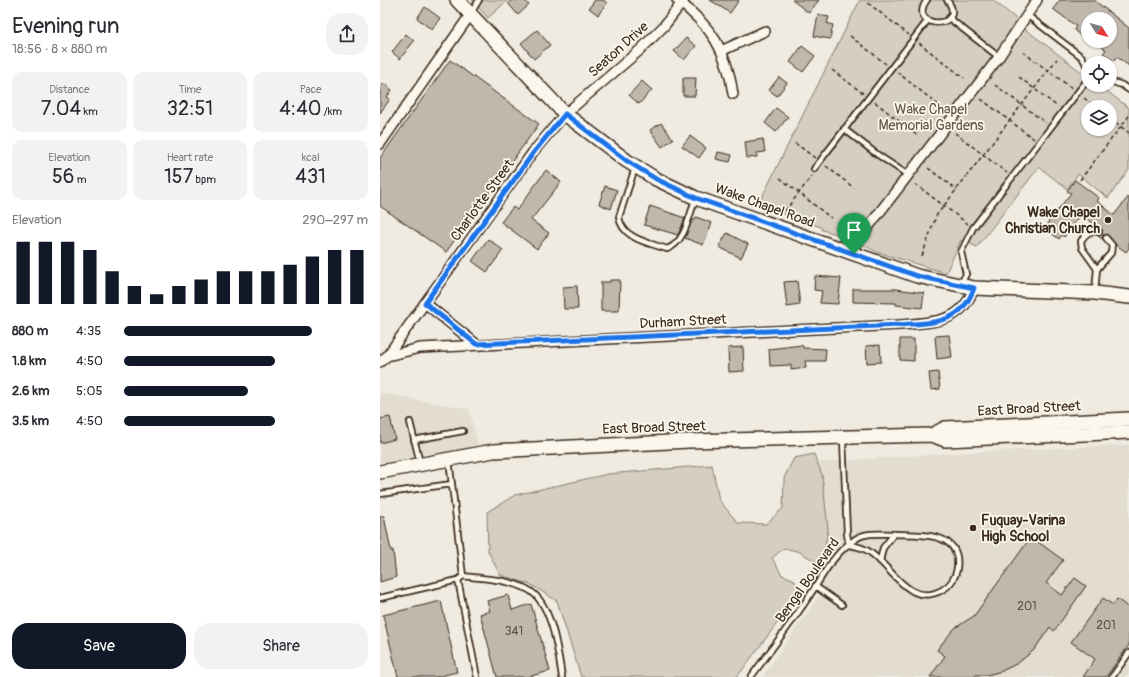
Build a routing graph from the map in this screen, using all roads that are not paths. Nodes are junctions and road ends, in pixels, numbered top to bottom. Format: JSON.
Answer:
{"nodes":[{"id":1,"x":457,"y":0,"type":"edge"},
{"id":2,"x":479,"y":0,"type":"edge"},
{"id":3,"x":927,"y":0,"type":"edge"},
{"id":4,"x":947,"y":0,"type":"edge"},
{"id":5,"x":1037,"y":0,"type":"edge"},
{"id":6,"x":681,"y":1,"type":"edge"},
{"id":7,"x":470,"y":15,"type":"junction"},
{"id":8,"x":1027,"y":15,"type":"junction"},
{"id":9,"x":949,"y":18,"type":"junction"},
{"id":10,"x":928,"y":20,"type":"junction"},
{"id":11,"x":765,"y":31,"type":"dead end"},
{"id":12,"x":721,"y":51,"type":"junction"},
{"id":13,"x":1081,"y":56,"type":"edge"},
{"id":14,"x":998,"y":57,"type":"junction"},
{"id":15,"x":1117,"y":83,"type":"edge"},
{"id":16,"x":1081,"y":87,"type":"edge"},
{"id":17,"x":1129,"y":90,"type":"edge"},
{"id":18,"x":733,"y":94,"type":"dead end"},
{"id":19,"x":565,"y":114,"type":"junction"},
{"id":20,"x":844,"y":130,"type":"junction"},
{"id":21,"x":380,"y":144,"type":"edge"},
{"id":22,"x":636,"y":166,"type":"junction"},
{"id":23,"x":814,"y":169,"type":"road end"},
{"id":24,"x":908,"y":175,"type":"junction"},
{"id":25,"x":696,"y":198,"type":"junction"},
{"id":26,"x":1098,"y":232,"type":"dead end"},
{"id":27,"x":1106,"y":238,"type":"dead end"},
{"id":28,"x":854,"y":254,"type":"junction"},
{"id":29,"x":1097,"y":269,"type":"junction"},
{"id":30,"x":967,"y":287,"type":"junction"},
{"id":31,"x":1094,"y":293,"type":"junction"},
{"id":32,"x":1129,"y":297,"type":"edge"},
{"id":33,"x":425,"y":303,"type":"junction"},
{"id":34,"x":476,"y":344,"type":"junction"},
{"id":35,"x":384,"y":359,"type":"edge"},
{"id":36,"x":1129,"y":419,"type":"edge"},
{"id":37,"x":410,"y":422,"type":"dead end"},
{"id":38,"x":1129,"y":424,"type":"edge"},
{"id":39,"x":463,"y":431,"type":"dead end"},
{"id":40,"x":1129,"y":432,"type":"edge"},
{"id":41,"x":932,"y":435,"type":"junction"},
{"id":42,"x":843,"y":437,"type":"junction"},
{"id":43,"x":414,"y":440,"type":"junction"},
{"id":44,"x":449,"y":459,"type":"junction"},
{"id":45,"x":420,"y":463,"type":"junction"},
{"id":46,"x":380,"y":472,"type":"edge"},
{"id":47,"x":452,"y":484,"type":"junction"},
{"id":48,"x":380,"y":494,"type":"edge"},
{"id":49,"x":894,"y":534,"type":"junction"},
{"id":50,"x":849,"y":545,"type":"junction"},
{"id":51,"x":880,"y":561,"type":"junction"},
{"id":52,"x":463,"y":576,"type":"junction"},
{"id":53,"x":458,"y":580,"type":"junction"},
{"id":54,"x":815,"y":586,"type":"junction"},
{"id":55,"x":380,"y":598,"type":"edge"},
{"id":56,"x":842,"y":605,"type":"dead end"},
{"id":57,"x":1129,"y":653,"type":"edge"},
{"id":58,"x":477,"y":677,"type":"edge"},
{"id":59,"x":562,"y":677,"type":"edge"},
{"id":60,"x":751,"y":677,"type":"edge"},
{"id":61,"x":1112,"y":677,"type":"edge"}],
"edges":[{"from":1,"to":7,"type":"main road","name":"Wake Chapel Road"},
{"from":2,"to":7,"type":"lane"},
{"from":3,"to":10,"type":"lane"},
{"from":4,"to":9,"type":"lane"},
{"from":5,"to":8,"type":"street"},
{"from":6,"to":12,"type":"street"},
{"from":6,"to":19,"type":"street","name":"Seaton Drive"},
{"from":7,"to":19,"type":"main road","name":"Wake Chapel Road"},
{"from":7,"to":21,"type":"street"},
{"from":8,"to":13,"type":"lane"},
{"from":8,"to":14,"type":"street"},
{"from":9,"to":10,"type":"lane"},
{"from":9,"to":14,"type":"lane"},
{"from":10,"to":20,"type":"lane"},
{"from":11,"to":12,"type":"street"},
{"from":12,"to":18,"type":"street"},
{"from":14,"to":24,"type":"street"},
{"from":15,"to":17,"type":"lane"},
{"from":16,"to":30,"type":"lane"},
{"from":19,"to":22,"type":"main road","name":"Wake Chapel Road"},
{"from":19,"to":33,"type":"street","name":"Charlotte Street"},
{"from":20,"to":23,"type":"lane"},
{"from":20,"to":24,"type":"lane"},
{"from":22,"to":25,"type":"main road","name":"Wake Chapel Road"},
{"from":22,"to":25,"type":"lane"},
{"from":24,"to":28,"type":"street"},
{"from":25,"to":28,"type":"main road","name":"Wake Chapel Road"},
{"from":26,"to":29,"type":"lane"},
{"from":27,"to":29,"type":"lane"},
{"from":28,"to":30,"type":"main road","name":"Wake Chapel Road"},
{"from":29,"to":31,"type":"lane"},
{"from":30,"to":31,"type":"main road","name":"Wake Chapel Road"},
{"from":30,"to":34,"type":"street","name":"Durham Street"},
{"from":31,"to":32,"type":"main road","name":"Wake Chapel Road"},
{"from":33,"to":34,"type":"street"},
{"from":33,"to":35,"type":"street","name":"Charlotte Street"},
{"from":34,"to":35,"type":"street","name":"Durham Street"},
{"from":36,"to":38,"type":"lane"},
{"from":36,"to":41,"type":"main road","name":"East Broad Street"},
{"from":37,"to":43,"type":"lane"},
{"from":39,"to":43,"type":"lane"},
{"from":40,"to":41,"type":"main road","name":"East Broad Street"},
{"from":41,"to":42,"type":"main road","name":"East Broad Street"},
{"from":42,"to":44,"type":"main road","name":"East Broad Street"},
{"from":42,"to":50,"type":"lane","name":"Bengal Boulevard"},
{"from":43,"to":45,"type":"lane"},
{"from":44,"to":45,"type":"main road","name":"East Broad Street"},
{"from":44,"to":47,"type":"lane"},
{"from":45,"to":46,"type":"main road","name":"East Broad Street"},
{"from":47,"to":48,"type":"lane"},
{"from":47,"to":52,"type":"lane"},
{"from":49,"to":50,"type":"lane"},
{"from":49,"to":51,"type":"lane"},
{"from":49,"to":51,"type":"lane"},
{"from":50,"to":51,"type":"lane"},
{"from":50,"to":54,"type":"lane","name":"Bengal Boulevard"},
{"from":52,"to":53,"type":"lane"},
{"from":52,"to":59,"type":"lane"},
{"from":53,"to":55,"type":"lane"},
{"from":53,"to":58,"type":"lane"},
{"from":54,"to":56,"type":"lane"},
{"from":54,"to":60,"type":"lane","name":"Bengal Boulevard"},
{"from":57,"to":61,"type":"lane"}]}
